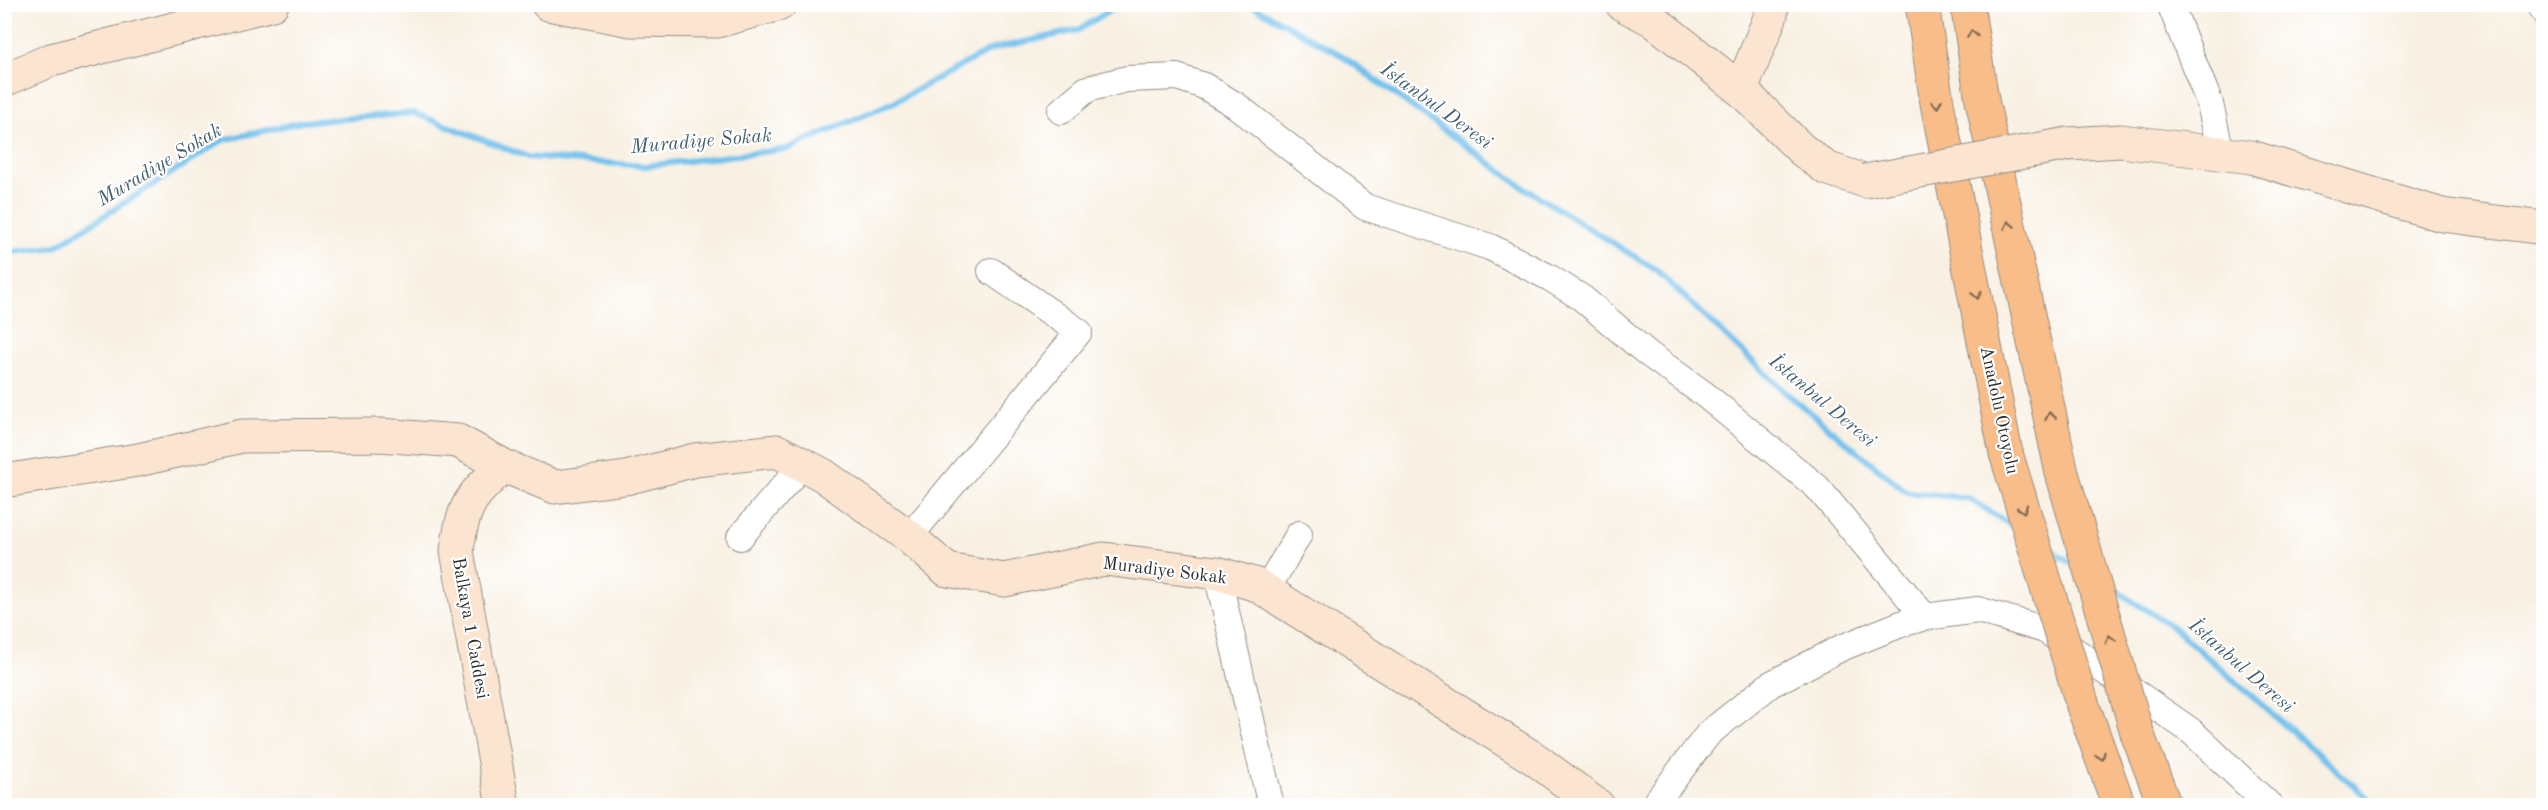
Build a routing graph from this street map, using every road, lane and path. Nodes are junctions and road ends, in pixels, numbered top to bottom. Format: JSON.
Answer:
{"nodes":[{"id":1,"x":272,"y":4,"type":"edge"},
{"id":2,"x":548,"y":4,"type":"edge"},
{"id":3,"x":780,"y":4,"type":"edge"},
{"id":4,"x":1622,"y":4,"type":"edge"},
{"id":5,"x":1772,"y":4,"type":"edge"},
{"id":6,"x":1922,"y":4,"type":"edge"},
{"id":7,"x":1967,"y":4,"type":"edge"},
{"id":8,"x":2170,"y":4,"type":"edge"},
{"id":9,"x":2540,"y":4,"type":"edge"},
{"id":10,"x":633,"y":12,"type":"edge"},
{"id":11,"x":2544,"y":12,"type":"edge"},
{"id":12,"x":4,"y":80,"type":"edge"},
{"id":13,"x":1741,"y":90,"type":"junction"},
{"id":14,"x":1061,"y":111,"type":"dead end"},
{"id":15,"x":2221,"y":153,"type":"junction"},
{"id":16,"x":2544,"y":228,"type":"edge"},
{"id":17,"x":991,"y":271,"type":"dead end"},
{"id":18,"x":802,"y":465,"type":"junction"},
{"id":19,"x":504,"y":466,"type":"junction"},
{"id":20,"x":4,"y":481,"type":"edge"},
{"id":21,"x":1299,"y":534,"type":"dead end"},
{"id":22,"x":740,"y":537,"type":"dead end"},
{"id":23,"x":909,"y":537,"type":"junction"},
{"id":24,"x":1217,"y":573,"type":"junction"},
{"id":25,"x":1266,"y":591,"type":"junction"},
{"id":26,"x":1925,"y":617,"type":"junction"},
{"id":27,"x":503,"y":806,"type":"edge"},
{"id":28,"x":1271,"y":806,"type":"edge"},
{"id":29,"x":1598,"y":806,"type":"edge"},
{"id":30,"x":1653,"y":806,"type":"edge"},
{"id":31,"x":2119,"y":806,"type":"edge"},
{"id":32,"x":2165,"y":806,"type":"edge"},
{"id":33,"x":2270,"y":806,"type":"edge"}],
"edges":[{"from":1,"to":12,"type":"street"},
{"from":2,"to":10,"type":"street"},
{"from":3,"to":10,"type":"street"},
{"from":4,"to":13,"type":"street"},
{"from":5,"to":13,"type":"street"},
{"from":6,"to":31,"type":"highway","name":"Anadolu Otoyolu","one_way":true,"bridge":true},
{"from":32,"to":7,"type":"highway","one_way":true,"bridge":true},
{"from":8,"to":15,"type":"street"},
{"from":9,"to":11,"type":"street"},
{"from":13,"to":15,"type":"street","bridge":true},
{"from":14,"to":26,"type":"street"},
{"from":15,"to":16,"type":"street"},
{"from":17,"to":23,"type":"street"},
{"from":18,"to":19,"type":"street","name":"Muradiye Sokak"},
{"from":18,"to":22,"type":"street"},
{"from":18,"to":23,"type":"street","name":"Muradiye Sokak"},
{"from":19,"to":20,"type":"street","name":"Muradiye Sokak"},
{"from":19,"to":27,"type":"street","name":"Balkaya 1 Caddesi"},
{"from":21,"to":25,"type":"street"},
{"from":23,"to":24,"type":"street","name":"Muradiye Sokak"},
{"from":24,"to":25,"type":"street","name":"Muradiye Sokak"},
{"from":24,"to":28,"type":"street"},
{"from":25,"to":29,"type":"street","name":"Muradiye Sokak"},
{"from":26,"to":30,"type":"street"},
{"from":26,"to":33,"type":"street"}]}
